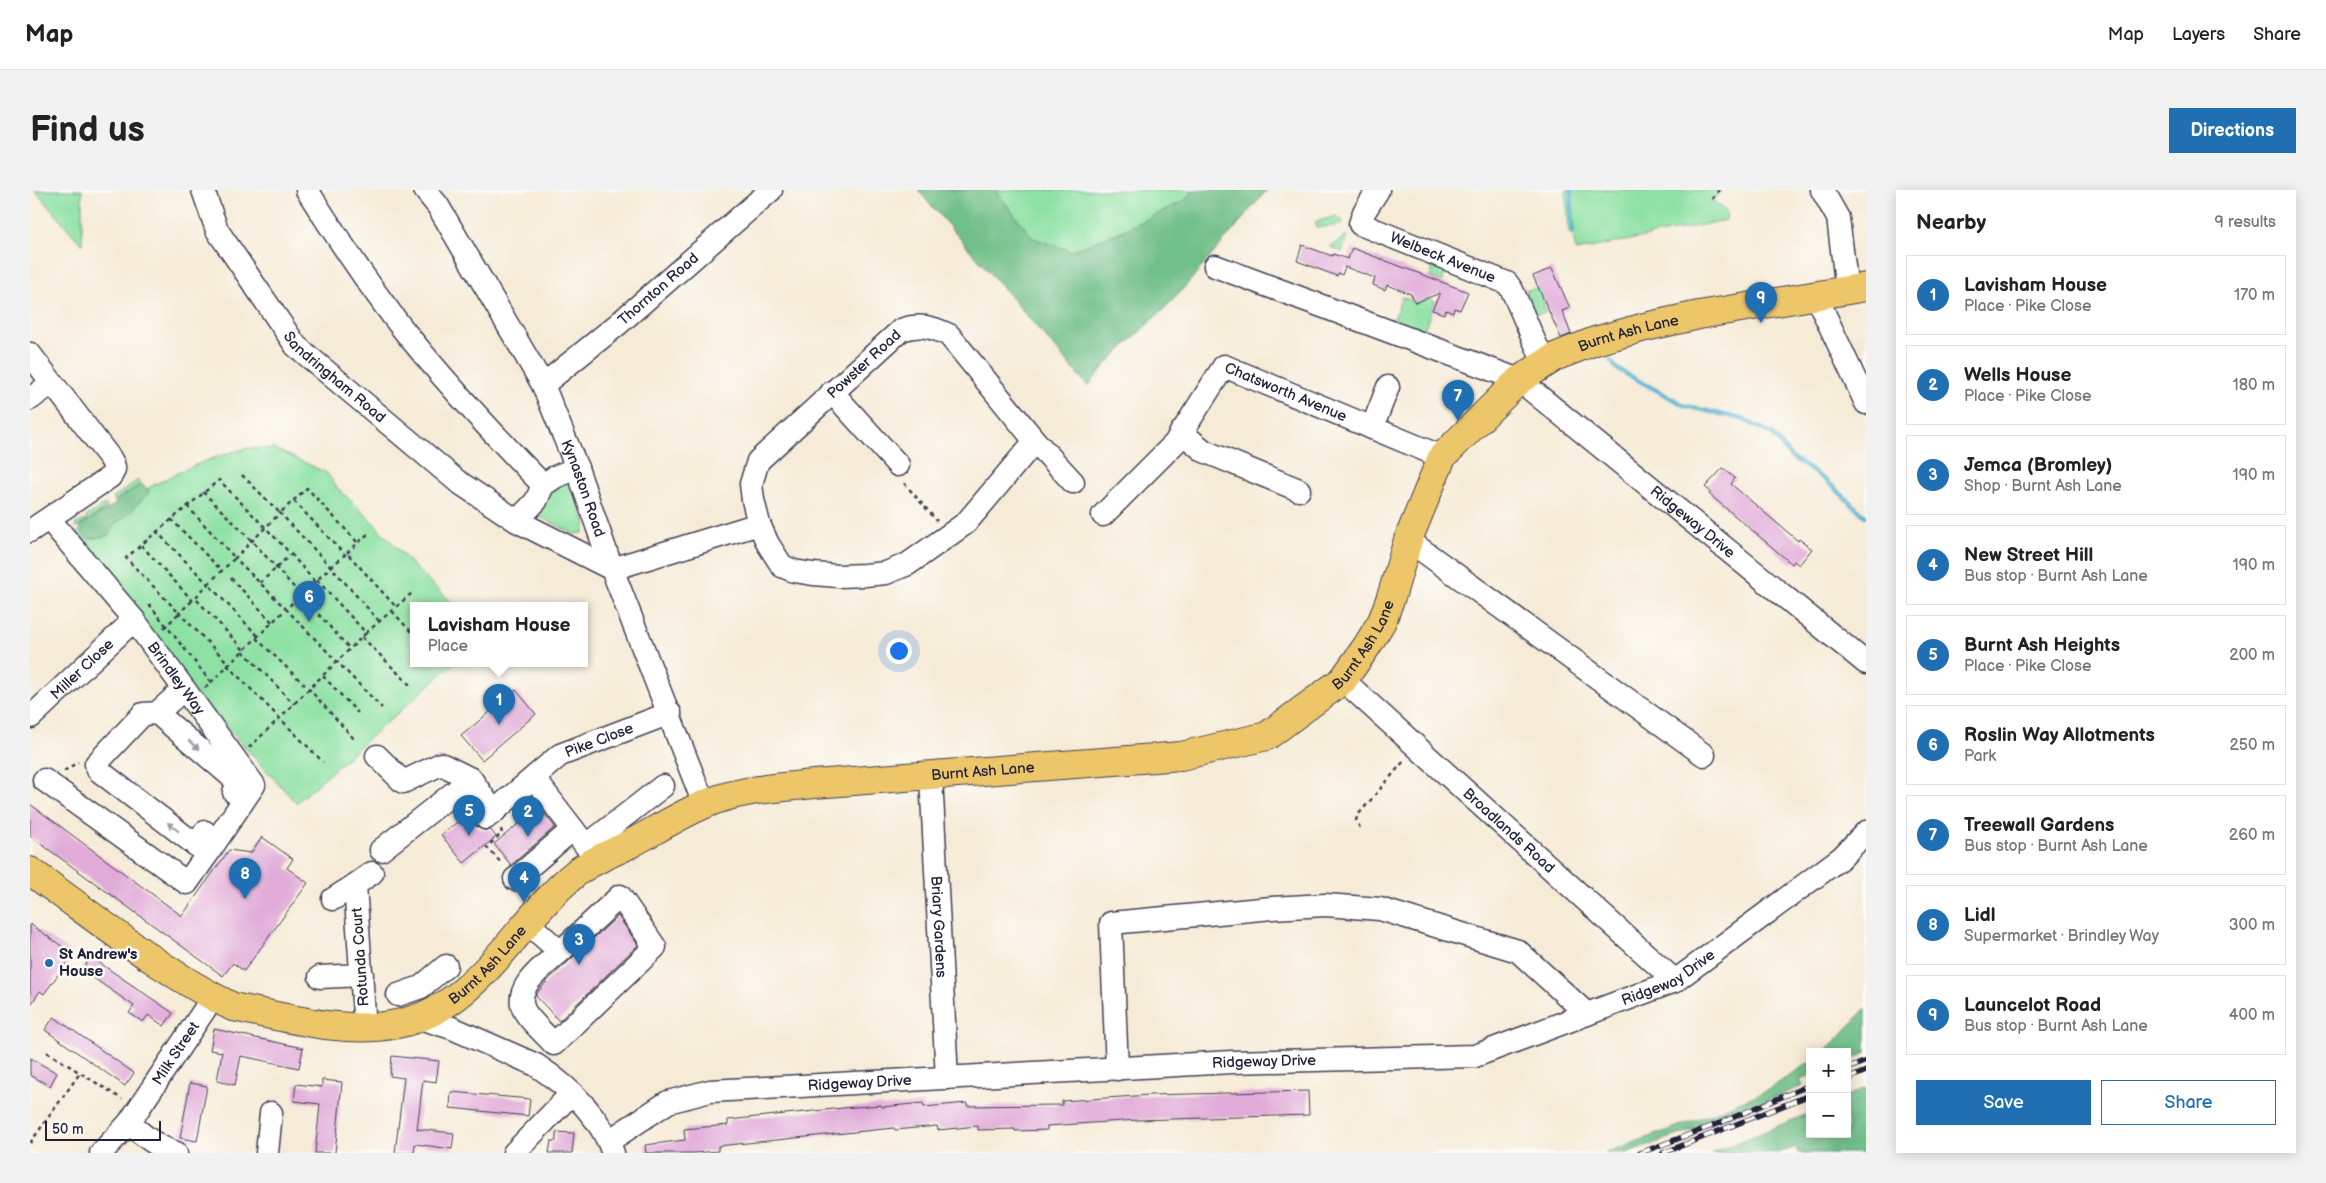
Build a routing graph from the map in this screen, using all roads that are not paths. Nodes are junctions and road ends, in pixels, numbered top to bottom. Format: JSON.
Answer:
{"nodes":[{"id":1,"x":203,"y":190,"type":"edge"},
{"id":2,"x":307,"y":190,"type":"edge"},
{"id":3,"x":425,"y":190,"type":"edge"},
{"id":4,"x":771,"y":190,"type":"edge"},
{"id":5,"x":1378,"y":190,"type":"edge"},
{"id":6,"x":1822,"y":190,"type":"edge"},
{"id":7,"x":1215,"y":266,"type":"dead end"},
{"id":8,"x":1856,"y":289,"type":"edge"},
{"id":9,"x":1816,"y":296,"type":"junction"},
{"id":10,"x":30,"y":354,"type":"edge"},
{"id":11,"x":1544,"y":363,"type":"junction"},
{"id":12,"x":1519,"y":380,"type":"junction"},
{"id":13,"x":52,"y":383,"type":"junction"},
{"id":14,"x":544,"y":385,"type":"junction"},
{"id":15,"x":1388,"y":387,"type":"dead end"},
{"id":16,"x":832,"y":392,"type":"junction"},
{"id":17,"x":30,"y":399,"type":"edge"},
{"id":18,"x":1866,"y":402,"type":"edge"},
{"id":19,"x":1372,"y":428,"type":"junction"},
{"id":20,"x":1181,"y":432,"type":"junction"},
{"id":21,"x":1036,"y":441,"type":"junction"},
{"id":22,"x":1442,"y":457,"type":"junction"},
{"id":23,"x":898,"y":465,"type":"road end"},
{"id":24,"x":577,"y":468,"type":"junction"},
{"id":25,"x":1073,"y":482,"type":"dead end"},
{"id":26,"x":543,"y":485,"type":"junction"},
{"id":27,"x":1299,"y":490,"type":"dead end"},
{"id":28,"x":1102,"y":515,"type":"dead end"},
{"id":29,"x":517,"y":521,"type":"junction"},
{"id":30,"x":759,"y":524,"type":"junction"},
{"id":31,"x":54,"y":526,"type":"junction"},
{"id":32,"x":30,"y":531,"type":"edge"},
{"id":33,"x":1408,"y":540,"type":"junction"},
{"id":34,"x":612,"y":568,"type":"junction"},
{"id":35,"x":134,"y":620,"type":"junction"},
{"id":36,"x":1866,"y":663,"type":"edge"},
{"id":37,"x":1343,"y":680,"type":"junction"},
{"id":38,"x":197,"y":691,"type":"junction"},
{"id":39,"x":670,"y":712,"type":"junction"},
{"id":40,"x":158,"y":713,"type":"junction"},
{"id":41,"x":31,"y":717,"type":"edge"},
{"id":42,"x":1704,"y":755,"type":"dead end"},
{"id":43,"x":377,"y":756,"type":"dead end"},
{"id":44,"x":931,"y":776,"type":"junction"},
{"id":45,"x":534,"y":778,"type":"junction"},
{"id":46,"x":471,"y":779,"type":"junction"},
{"id":47,"x":44,"y":780,"type":"road end"},
{"id":48,"x":663,"y":786,"type":"dead end"},
{"id":49,"x":704,"y":804,"type":"junction"},
{"id":50,"x":573,"y":829,"type":"junction"},
{"id":51,"x":1866,"y":832,"type":"edge"},
{"id":52,"x":206,"y":848,"type":"junction"},
{"id":53,"x":381,"y":850,"type":"dead end"},
{"id":54,"x":31,"y":873,"type":"edge"},
{"id":55,"x":515,"y":878,"type":"dead end"},
{"id":56,"x":333,"y":899,"type":"dead end"},
{"id":57,"x":528,"y":923,"type":"junction"},
{"id":58,"x":560,"y":952,"type":"junction"},
{"id":59,"x":446,"y":966,"type":"dead end"},
{"id":60,"x":362,"y":975,"type":"junction"},
{"id":61,"x":320,"y":977,"type":"dead end"},
{"id":62,"x":1675,"y":980,"type":"junction"},
{"id":63,"x":421,"y":987,"type":"junction"},
{"id":64,"x":398,"y":995,"type":"dead end"},
{"id":65,"x":212,"y":997,"type":"junction"},
{"id":66,"x":427,"y":1014,"type":"junction"},
{"id":67,"x":1587,"y":1014,"type":"junction"},
{"id":68,"x":366,"y":1029,"type":"junction"},
{"id":69,"x":554,"y":1044,"type":"junction"},
{"id":70,"x":536,"y":1065,"type":"junction"},
{"id":71,"x":1117,"y":1068,"type":"junction"},
{"id":72,"x":947,"y":1078,"type":"junction"},
{"id":73,"x":572,"y":1093,"type":"junction"},
{"id":74,"x":271,"y":1113,"type":"dead end"},
{"id":75,"x":134,"y":1116,"type":"junction"},
{"id":76,"x":611,"y":1147,"type":"edge"},
{"id":77,"x":101,"y":1153,"type":"edge"},
{"id":78,"x":176,"y":1153,"type":"edge"},
{"id":79,"x":267,"y":1153,"type":"edge"},
{"id":80,"x":514,"y":1153,"type":"edge"}],
"edges":[{"from":1,"to":29,"type":"street","name":"Sandringham Road"},
{"from":2,"to":26,"type":"street"},
{"from":3,"to":14,"type":"street","name":"Kynaston Road"},
{"from":4,"to":14,"type":"street","name":"Thornton Road"},
{"from":5,"to":11,"type":"street","name":"Welbeck Avenue"},
{"from":6,"to":8,"type":"street"},
{"from":7,"to":12,"type":"street","name":"Ridgeway Drive"},
{"from":8,"to":9,"type":"main road","name":"Burnt Ash Lane"},
{"from":9,"to":11,"type":"main road","name":"Burnt Ash Lane"},
{"from":9,"to":18,"type":"street"},
{"from":10,"to":13,"type":"street"},
{"from":11,"to":12,"type":"main road","name":"Burnt Ash Lane"},
{"from":12,"to":22,"type":"main road","name":"Burnt Ash Lane"},
{"from":12,"to":36,"type":"street","name":"Ridgeway Drive"},
{"from":13,"to":17,"type":"street"},
{"from":13,"to":31,"type":"street"},
{"from":14,"to":24,"type":"street","name":"Kynaston Road"},
{"from":15,"to":19,"type":"street"},
{"from":16,"to":21,"type":"street","name":"Powster Road"},
{"from":16,"to":23,"type":"street"},
{"from":16,"to":30,"type":"street","name":"Powster Road"},
{"from":19,"to":20,"type":"street","name":"Chatsworth Avenue"},
{"from":19,"to":22,"type":"street","name":"Chatsworth Avenue"},
{"from":20,"to":27,"type":"street"},
{"from":20,"to":28,"type":"street","name":"Chatsworth Avenue"},
{"from":21,"to":25,"type":"street","name":"Powster Road"},
{"from":21,"to":30,"type":"street","name":"Powster Road"},
{"from":22,"to":33,"type":"main road","name":"Burnt Ash Lane"},
{"from":24,"to":26,"type":"street"},
{"from":24,"to":34,"type":"street","name":"Kynaston Road"},
{"from":26,"to":29,"type":"street"},
{"from":29,"to":34,"type":"street","name":"Sandringham Road"},
{"from":30,"to":34,"type":"street"},
{"from":31,"to":32,"type":"street"},
{"from":31,"to":35,"type":"street","name":"Brindley Way"},
{"from":31,"to":38,"type":"street"},
{"from":33,"to":37,"type":"main road","name":"Burnt Ash Lane"},
{"from":33,"to":42,"type":"street"},
{"from":34,"to":39,"type":"street","name":"Kynaston Road"},
{"from":35,"to":38,"type":"street","name":"Brindley Way"},
{"from":35,"to":41,"type":"street","name":"Miller Close"},
{"from":37,"to":44,"type":"main road","name":"Burnt Ash Lane"},
{"from":37,"to":62,"type":"street","name":"Broadlands Road"},
{"from":38,"to":40,"type":"street"},
{"from":38,"to":52,"type":"street","name":"Brindley Way"},
{"from":39,"to":45,"type":"street","name":"Pike Close"},
{"from":39,"to":49,"type":"street","name":"Kynaston Road"},
{"from":40,"to":52,"type":"street","one_way":true},
{"from":52,"to":40,"type":"street","one_way":true},
{"from":43,"to":46,"type":"street"},
{"from":44,"to":49,"type":"main road","name":"Burnt Ash Lane"},
{"from":44,"to":72,"type":"street","name":"Briary Gardens"},
{"from":45,"to":46,"type":"street","name":"Pike Close"},
{"from":45,"to":50,"type":"street"},
{"from":46,"to":53,"type":"street"},
{"from":47,"to":52,"type":"street"},
{"from":48,"to":50,"type":"street"},
{"from":49,"to":57,"type":"main road","name":"Burnt Ash Lane"},
{"from":50,"to":55,"type":"street"},
{"from":51,"to":62,"type":"street","name":"Ridgeway Drive"},
{"from":54,"to":65,"type":"main road","name":"Burnt Ash Lane"},
{"from":56,"to":60,"type":"street","name":"Rotunda Court"},
{"from":57,"to":58,"type":"street"},
{"from":57,"to":66,"type":"main road","name":"Burnt Ash Lane"},
{"from":58,"to":69,"type":"street"},
{"from":58,"to":69,"type":"street"},
{"from":59,"to":63,"type":"street"},
{"from":60,"to":61,"type":"street"},
{"from":60,"to":68,"type":"street","name":"Rotunda Court"},
{"from":62,"to":67,"type":"street","name":"Ridgeway Drive"},
{"from":63,"to":64,"type":"street"},
{"from":63,"to":66,"type":"street"},
{"from":65,"to":68,"type":"main road","name":"Burnt Ash Lane"},
{"from":65,"to":75,"type":"street","name":"Milk Street"},
{"from":66,"to":68,"type":"main road","name":"Burnt Ash Lane"},
{"from":66,"to":70,"type":"street"},
{"from":67,"to":71,"type":"street","name":"Ridgeway Drive"},
{"from":67,"to":71,"type":"street"},
{"from":69,"to":70,"type":"street"},
{"from":70,"to":73,"type":"street"},
{"from":71,"to":72,"type":"street","name":"Ridgeway Drive"},
{"from":72,"to":76,"type":"street","name":"Ridgeway Drive"},
{"from":73,"to":76,"type":"street"},
{"from":73,"to":80,"type":"street"},
{"from":74,"to":79,"type":"street"},
{"from":75,"to":77,"type":"street","name":"Milk Street"},
{"from":75,"to":78,"type":"street"}]}
